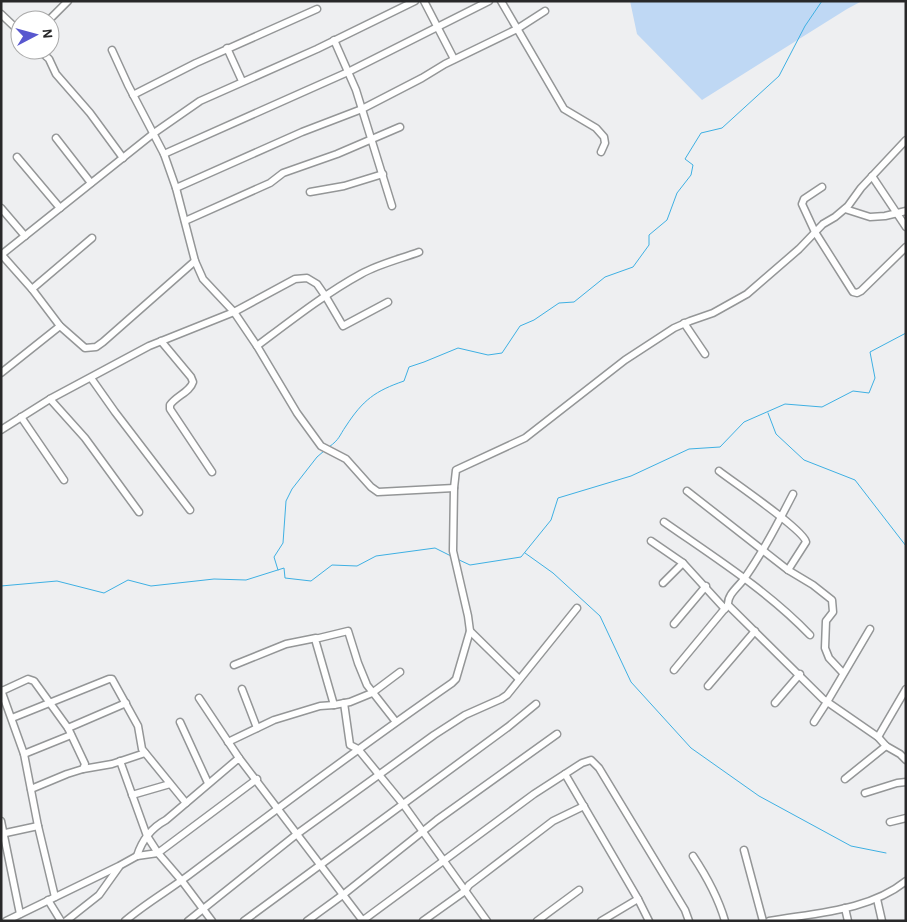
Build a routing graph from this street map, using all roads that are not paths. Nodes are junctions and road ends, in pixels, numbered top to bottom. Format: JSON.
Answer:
{"nodes":[{"id":1,"x":68,"y":1,"type":"edge"},
{"id":2,"x":415,"y":1,"type":"edge"},
{"id":3,"x":424,"y":1,"type":"edge"},
{"id":4,"x":489,"y":1,"type":"edge"},
{"id":5,"x":501,"y":1,"type":"edge"},
{"id":6,"x":317,"y":9,"type":"dead end"},
{"id":7,"x":59,"y":10,"type":"edge"},
{"id":8,"x":545,"y":11,"type":"dead end"},
{"id":9,"x":438,"y":28,"type":"junction"},
{"id":10,"x":516,"y":29,"type":"junction"},
{"id":11,"x":334,"y":40,"type":"junction"},
{"id":12,"x":227,"y":48,"type":"junction"},
{"id":13,"x":112,"y":50,"type":"dead end"},
{"id":14,"x":50,"y":60,"type":"edge"},
{"id":15,"x":454,"y":60,"type":"junction"},
{"id":16,"x":348,"y":72,"type":"junction"},
{"id":17,"x":242,"y":81,"type":"junction"},
{"id":18,"x":133,"y":95,"type":"junction"},
{"id":19,"x":362,"y":108,"type":"junction"},
{"id":20,"x":400,"y":127,"type":"dead end"},
{"id":21,"x":154,"y":133,"type":"junction"},
{"id":22,"x":56,"y":138,"type":"dead end"},
{"id":23,"x":372,"y":140,"type":"junction"},
{"id":24,"x":906,"y":140,"type":"edge"},
{"id":25,"x":601,"y":152,"type":"dead end"},
{"id":26,"x":164,"y":154,"type":"junction"},
{"id":27,"x":17,"y":157,"type":"dead end"},
{"id":28,"x":123,"y":158,"type":"junction"},
{"id":29,"x":383,"y":174,"type":"junction"},
{"id":30,"x":872,"y":176,"type":"junction"},
{"id":31,"x":92,"y":184,"type":"junction"},
{"id":32,"x":822,"y":187,"type":"dead end"},
{"id":33,"x":176,"y":188,"type":"junction"},
{"id":34,"x":310,"y":192,"type":"dead end"},
{"id":35,"x":392,"y":206,"type":"dead end"},
{"id":36,"x":1,"y":208,"type":"edge"},
{"id":37,"x":60,"y":208,"type":"junction"},
{"id":38,"x":845,"y":209,"type":"junction"},
{"id":39,"x":906,"y":211,"type":"edge"},
{"id":40,"x":896,"y":213,"type":"junction"},
{"id":41,"x":185,"y":221,"type":"junction"},
{"id":42,"x":906,"y":227,"type":"edge"},
{"id":43,"x":815,"y":232,"type":"junction"},
{"id":44,"x":25,"y":236,"type":"junction"},
{"id":45,"x":92,"y":238,"type":"dead end"},
{"id":46,"x":906,"y":248,"type":"edge"},
{"id":47,"x":419,"y":252,"type":"dead end"},
{"id":48,"x":1,"y":254,"type":"edge"},
{"id":49,"x":195,"y":261,"type":"junction"},
{"id":50,"x":32,"y":289,"type":"junction"},
{"id":51,"x":326,"y":296,"type":"junction"},
{"id":52,"x":388,"y":302,"type":"dead end"},
{"id":53,"x":234,"y":312,"type":"junction"},
{"id":54,"x":684,"y":323,"type":"junction"},
{"id":55,"x":60,"y":326,"type":"junction"},
{"id":56,"x":161,"y":341,"type":"junction"},
{"id":57,"x":256,"y":346,"type":"junction"},
{"id":58,"x":705,"y":354,"type":"dead end"},
{"id":59,"x":1,"y":373,"type":"edge"},
{"id":60,"x":91,"y":378,"type":"junction"},
{"id":61,"x":50,"y":399,"type":"junction"},
{"id":62,"x":21,"y":417,"type":"junction"},
{"id":63,"x":1,"y":430,"type":"edge"},
{"id":64,"x":719,"y":471,"type":"dead end"},
{"id":65,"x":212,"y":472,"type":"dead end"},
{"id":66,"x":64,"y":480,"type":"dead end"},
{"id":67,"x":454,"y":488,"type":"junction"},
{"id":68,"x":687,"y":491,"type":"dead end"},
{"id":69,"x":793,"y":494,"type":"dead end"},
{"id":70,"x":190,"y":510,"type":"dead end"},
{"id":71,"x":139,"y":512,"type":"dead end"},
{"id":72,"x":781,"y":518,"type":"junction"},
{"id":73,"x":664,"y":522,"type":"dead end"},
{"id":74,"x":651,"y":541,"type":"dead end"},
{"id":75,"x":763,"y":549,"type":"junction"},
{"id":76,"x":683,"y":563,"type":"junction"},
{"id":77,"x":788,"y":570,"type":"junction"},
{"id":78,"x":744,"y":578,"type":"junction"},
{"id":79,"x":663,"y":583,"type":"dead end"},
{"id":80,"x":706,"y":586,"type":"junction"},
{"id":81,"x":726,"y":607,"type":"junction"},
{"id":82,"x":577,"y":608,"type":"dead end"},
{"id":83,"x":674,"y":624,"type":"dead end"},
{"id":84,"x":870,"y":629,"type":"dead end"},
{"id":85,"x":754,"y":630,"type":"junction"},
{"id":86,"x":470,"y":632,"type":"junction"},
{"id":87,"x":810,"y":635,"type":"dead end"},
{"id":88,"x":316,"y":638,"type":"junction"},
{"id":89,"x":234,"y":665,"type":"dead end"},
{"id":90,"x":674,"y":670,"type":"dead end"},
{"id":91,"x":400,"y":672,"type":"dead end"},
{"id":92,"x":843,"y":673,"type":"junction"},
{"id":93,"x":800,"y":674,"type":"junction"},
{"id":94,"x":519,"y":679,"type":"junction"},
{"id":95,"x":708,"y":686,"type":"dead end"},
{"id":96,"x":242,"y":689,"type":"dead end"},
{"id":97,"x":906,"y":689,"type":"edge"},
{"id":98,"x":1,"y":691,"type":"edge"},
{"id":99,"x":372,"y":693,"type":"junction"},
{"id":100,"x":199,"y":698,"type":"dead end"},
{"id":101,"x":827,"y":702,"type":"junction"},
{"id":102,"x":48,"y":703,"type":"junction"},
{"id":103,"x":126,"y":703,"type":"junction"},
{"id":104,"x":344,"y":703,"type":"junction"},
{"id":105,"x":536,"y":704,"type":"dead end"},
{"id":106,"x":775,"y":704,"type":"dead end"},
{"id":107,"x":334,"y":705,"type":"junction"},
{"id":108,"x":12,"y":718,"type":"junction"},
{"id":109,"x":180,"y":722,"type":"dead end"},
{"id":110,"x":396,"y":722,"type":"junction"},
{"id":111,"x":814,"y":722,"type":"dead end"},
{"id":112,"x":68,"y":728,"type":"junction"},
{"id":113,"x":257,"y":728,"type":"junction"},
{"id":114,"x":557,"y":734,"type":"dead end"},
{"id":115,"x":71,"y":735,"type":"junction"},
{"id":116,"x":878,"y":738,"type":"junction"},
{"id":117,"x":228,"y":742,"type":"junction"},
{"id":118,"x":886,"y":746,"type":"junction"},
{"id":119,"x":358,"y":749,"type":"junction"},
{"id":120,"x":145,"y":753,"type":"junction"},
{"id":121,"x":24,"y":754,"type":"junction"},
{"id":122,"x":239,"y":758,"type":"junction"},
{"id":123,"x":906,"y":760,"type":"edge"},
{"id":124,"x":120,"y":761,"type":"junction"},
{"id":125,"x":83,"y":769,"type":"junction"},
{"id":126,"x":565,"y":774,"type":"junction"},
{"id":127,"x":380,"y":775,"type":"junction"},
{"id":128,"x":845,"y":779,"type":"dead end"},
{"id":129,"x":257,"y":780,"type":"junction"},
{"id":130,"x":906,"y":782,"type":"edge"},
{"id":131,"x":170,"y":784,"type":"junction"},
{"id":132,"x":208,"y":784,"type":"junction"},
{"id":133,"x":30,"y":789,"type":"junction"},
{"id":134,"x":864,"y":793,"type":"dead end"},
{"id":135,"x":132,"y":795,"type":"junction"},
{"id":136,"x":186,"y":803,"type":"junction"},
{"id":137,"x":403,"y":804,"type":"junction"},
{"id":138,"x":584,"y":806,"type":"junction"},
{"id":139,"x":278,"y":808,"type":"junction"},
{"id":140,"x":906,"y":818,"type":"edge"},
{"id":141,"x":1,"y":821,"type":"edge"},
{"id":142,"x":890,"y":822,"type":"dead end"},
{"id":143,"x":38,"y":826,"type":"junction"},
{"id":144,"x":423,"y":832,"type":"junction"},
{"id":145,"x":2,"y":833,"type":"edge"},
{"id":146,"x":298,"y":834,"type":"junction"},
{"id":147,"x":147,"y":836,"type":"junction"},
{"id":148,"x":744,"y":850,"type":"dead end"},
{"id":149,"x":158,"y":853,"type":"junction"},
{"id":150,"x":137,"y":856,"type":"junction"},
{"id":151,"x":693,"y":856,"type":"dead end"},
{"id":152,"x":443,"y":861,"type":"junction"},
{"id":153,"x":119,"y":866,"type":"junction"},
{"id":154,"x":321,"y":866,"type":"junction"},
{"id":155,"x":95,"y":878,"type":"junction"},
{"id":156,"x":182,"y":881,"type":"junction"},
{"id":157,"x":906,"y":881,"type":"edge"},
{"id":158,"x":103,"y":889,"type":"junction"},
{"id":159,"x":579,"y":890,"type":"dead end"},
{"id":160,"x":465,"y":891,"type":"junction"},
{"id":161,"x":344,"y":894,"type":"junction"},
{"id":162,"x":52,"y":898,"type":"junction"},
{"id":163,"x":638,"y":899,"type":"junction"},
{"id":164,"x":878,"y":899,"type":"junction"},
{"id":165,"x":845,"y":908,"type":"junction"},
{"id":166,"x":203,"y":909,"type":"junction"},
{"id":167,"x":20,"y":914,"type":"junction"},
{"id":168,"x":6,"y":921,"type":"edge"},
{"id":169,"x":61,"y":921,"type":"edge"},
{"id":170,"x":66,"y":921,"type":"edge"},
{"id":171,"x":124,"y":921,"type":"edge"},
{"id":172,"x":188,"y":921,"type":"edge"},
{"id":173,"x":212,"y":921,"type":"edge"},
{"id":174,"x":244,"y":921,"type":"edge"},
{"id":175,"x":307,"y":921,"type":"edge"},
{"id":176,"x":363,"y":921,"type":"edge"},
{"id":177,"x":423,"y":921,"type":"edge"},
{"id":178,"x":487,"y":921,"type":"edge"},
{"id":179,"x":537,"y":921,"type":"edge"},
{"id":180,"x":601,"y":921,"type":"edge"},
{"id":181,"x":649,"y":921,"type":"edge"},
{"id":182,"x":689,"y":921,"type":"edge"},
{"id":183,"x":726,"y":921,"type":"edge"},
{"id":184,"x":763,"y":921,"type":"edge"},
{"id":185,"x":769,"y":921,"type":"edge"},
{"id":186,"x":848,"y":921,"type":"edge"},
{"id":187,"x":882,"y":921,"type":"edge"}],
"edges":[{"from":1,"to":7,"type":"street"},
{"from":2,"to":11,"type":"street"},
{"from":3,"to":9,"type":"street"},
{"from":4,"to":9,"type":"street"},
{"from":5,"to":10,"type":"street"},
{"from":6,"to":12,"type":"street"},
{"from":8,"to":10,"type":"street"},
{"from":9,"to":15,"type":"street"},
{"from":9,"to":16,"type":"street"},
{"from":10,"to":15,"type":"street"},
{"from":10,"to":25,"type":"street"},
{"from":11,"to":16,"type":"street"},
{"from":11,"to":17,"type":"street"},
{"from":12,"to":17,"type":"street"},
{"from":12,"to":18,"type":"street"},
{"from":13,"to":18,"type":"street"},
{"from":14,"to":28,"type":"street"},
{"from":15,"to":19,"type":"street"},
{"from":16,"to":19,"type":"street"},
{"from":16,"to":26,"type":"street"},
{"from":17,"to":21,"type":"street"},
{"from":18,"to":21,"type":"street"},
{"from":19,"to":23,"type":"street"},
{"from":19,"to":33,"type":"street"},
{"from":20,"to":23,"type":"street"},
{"from":21,"to":26,"type":"street"},
{"from":21,"to":28,"type":"street"},
{"from":22,"to":31,"type":"street"},
{"from":23,"to":29,"type":"street"},
{"from":23,"to":41,"type":"street"},
{"from":24,"to":30,"type":"street"},
{"from":26,"to":33,"type":"street"},
{"from":27,"to":37,"type":"street"},
{"from":28,"to":31,"type":"street"},
{"from":29,"to":34,"type":"street"},
{"from":29,"to":35,"type":"street"},
{"from":30,"to":38,"type":"street"},
{"from":30,"to":40,"type":"street"},
{"from":31,"to":37,"type":"street"},
{"from":32,"to":43,"type":"street"},
{"from":33,"to":41,"type":"street"},
{"from":36,"to":44,"type":"street"},
{"from":37,"to":44,"type":"street"},
{"from":38,"to":40,"type":"street"},
{"from":38,"to":43,"type":"street"},
{"from":39,"to":40,"type":"street"},
{"from":40,"to":42,"type":"street"},
{"from":41,"to":49,"type":"street"},
{"from":43,"to":46,"type":"street"},
{"from":43,"to":54,"type":"street"},
{"from":44,"to":48,"type":"street"},
{"from":45,"to":50,"type":"street"},
{"from":47,"to":51,"type":"street"},
{"from":48,"to":50,"type":"street"},
{"from":49,"to":53,"type":"street"},
{"from":49,"to":55,"type":"street"},
{"from":50,"to":55,"type":"street"},
{"from":51,"to":52,"type":"street"},
{"from":51,"to":53,"type":"street"},
{"from":51,"to":57,"type":"street"},
{"from":53,"to":56,"type":"street"},
{"from":53,"to":57,"type":"street"},
{"from":54,"to":58,"type":"street"},
{"from":54,"to":67,"type":"street"},
{"from":55,"to":59,"type":"street"},
{"from":56,"to":60,"type":"street"},
{"from":56,"to":65,"type":"street"},
{"from":57,"to":67,"type":"street"},
{"from":60,"to":61,"type":"street"},
{"from":60,"to":70,"type":"street"},
{"from":61,"to":62,"type":"street"},
{"from":61,"to":71,"type":"street"},
{"from":62,"to":63,"type":"street"},
{"from":62,"to":66,"type":"street"},
{"from":64,"to":72,"type":"street"},
{"from":67,"to":86,"type":"street"},
{"from":68,"to":75,"type":"street"},
{"from":69,"to":72,"type":"street"},
{"from":72,"to":75,"type":"street"},
{"from":72,"to":77,"type":"street"},
{"from":73,"to":78,"type":"street"},
{"from":74,"to":76,"type":"street"},
{"from":75,"to":77,"type":"street"},
{"from":75,"to":78,"type":"street"},
{"from":76,"to":79,"type":"street"},
{"from":76,"to":80,"type":"street"},
{"from":77,"to":92,"type":"street"},
{"from":78,"to":81,"type":"street"},
{"from":78,"to":87,"type":"street"},
{"from":80,"to":81,"type":"street"},
{"from":80,"to":83,"type":"street"},
{"from":81,"to":85,"type":"street"},
{"from":81,"to":90,"type":"street"},
{"from":82,"to":94,"type":"street"},
{"from":84,"to":92,"type":"street"},
{"from":85,"to":93,"type":"street"},
{"from":85,"to":95,"type":"street"},
{"from":86,"to":94,"type":"street"},
{"from":86,"to":110,"type":"street"},
{"from":88,"to":89,"type":"street"},
{"from":88,"to":99,"type":"street"},
{"from":88,"to":107,"type":"street"},
{"from":91,"to":99,"type":"street"},
{"from":92,"to":101,"type":"street"},
{"from":93,"to":101,"type":"street"},
{"from":93,"to":106,"type":"street"},
{"from":94,"to":127,"type":"street"},
{"from":96,"to":113,"type":"street"},
{"from":97,"to":116,"type":"street"},
{"from":98,"to":102,"type":"street"},
{"from":98,"to":108,"type":"street"},
{"from":99,"to":104,"type":"street"},
{"from":99,"to":110,"type":"street"},
{"from":100,"to":117,"type":"street"},
{"from":101,"to":111,"type":"street"},
{"from":101,"to":116,"type":"street"},
{"from":102,"to":103,"type":"street"},
{"from":102,"to":108,"type":"street"},
{"from":102,"to":112,"type":"street"},
{"from":103,"to":112,"type":"street"},
{"from":103,"to":120,"type":"street"},
{"from":104,"to":107,"type":"street"},
{"from":104,"to":119,"type":"street"},
{"from":105,"to":137,"type":"street"},
{"from":107,"to":113,"type":"street"},
{"from":108,"to":121,"type":"street"},
{"from":109,"to":132,"type":"street"},
{"from":110,"to":119,"type":"street"},
{"from":112,"to":115,"type":"street"},
{"from":113,"to":117,"type":"street"},
{"from":114,"to":144,"type":"street"},
{"from":115,"to":121,"type":"street"},
{"from":115,"to":125,"type":"street"},
{"from":116,"to":118,"type":"street"},
{"from":117,"to":122,"type":"street"},
{"from":118,"to":123,"type":"street"},
{"from":118,"to":128,"type":"street"},
{"from":119,"to":127,"type":"street"},
{"from":119,"to":139,"type":"street"},
{"from":120,"to":124,"type":"street"},
{"from":120,"to":131,"type":"street"},
{"from":121,"to":133,"type":"street"},
{"from":122,"to":129,"type":"street"},
{"from":122,"to":132,"type":"street"},
{"from":124,"to":125,"type":"street"},
{"from":124,"to":135,"type":"street"},
{"from":125,"to":133,"type":"street"},
{"from":126,"to":138,"type":"street"},
{"from":126,"to":152,"type":"street"},
{"from":126,"to":182,"type":"street"},
{"from":127,"to":137,"type":"street"},
{"from":127,"to":146,"type":"street"},
{"from":129,"to":139,"type":"street"},
{"from":129,"to":149,"type":"street"},
{"from":130,"to":134,"type":"street"},
{"from":131,"to":135,"type":"street"},
{"from":131,"to":136,"type":"street"},
{"from":132,"to":136,"type":"street"},
{"from":133,"to":143,"type":"street"},
{"from":135,"to":147,"type":"street"},
{"from":136,"to":147,"type":"street"},
{"from":137,"to":144,"type":"street"},
{"from":137,"to":154,"type":"street"},
{"from":138,"to":160,"type":"street"},
{"from":138,"to":163,"type":"street"},
{"from":139,"to":146,"type":"street"},
{"from":139,"to":156,"type":"street"},
{"from":140,"to":142,"type":"street"},
{"from":141,"to":145,"type":"street"},
{"from":143,"to":145,"type":"street"},
{"from":143,"to":162,"type":"street"},
{"from":144,"to":152,"type":"street"},
{"from":144,"to":161,"type":"street"},
{"from":145,"to":167,"type":"street"},
{"from":146,"to":154,"type":"street"},
{"from":146,"to":166,"type":"street"},
{"from":147,"to":149,"type":"street"},
{"from":147,"to":150,"type":"street"},
{"from":148,"to":184,"type":"street"},
{"from":149,"to":150,"type":"street"},
{"from":149,"to":156,"type":"street"},
{"from":150,"to":153,"type":"street"},
{"from":151,"to":183,"type":"street"},
{"from":152,"to":160,"type":"street"},
{"from":152,"to":176,"type":"street"},
{"from":153,"to":155,"type":"street"},
{"from":153,"to":158,"type":"street"},
{"from":154,"to":161,"type":"street"},
{"from":154,"to":174,"type":"street"},
{"from":155,"to":158,"type":"street"},
{"from":155,"to":162,"type":"street"},
{"from":156,"to":166,"type":"street"},
{"from":156,"to":171,"type":"street"},
{"from":157,"to":164,"type":"street"},
{"from":158,"to":170,"type":"street"},
{"from":159,"to":179,"type":"street"},
{"from":160,"to":177,"type":"street"},
{"from":160,"to":178,"type":"street"},
{"from":161,"to":175,"type":"street"},
{"from":161,"to":176,"type":"street"},
{"from":162,"to":167,"type":"street"},
{"from":162,"to":169,"type":"street"},
{"from":163,"to":180,"type":"street"},
{"from":163,"to":181,"type":"street"},
{"from":164,"to":165,"type":"street"},
{"from":164,"to":187,"type":"street"},
{"from":165,"to":185,"type":"street"},
{"from":165,"to":186,"type":"street"},
{"from":166,"to":172,"type":"street"},
{"from":166,"to":173,"type":"street"},
{"from":167,"to":168,"type":"street"}]}
